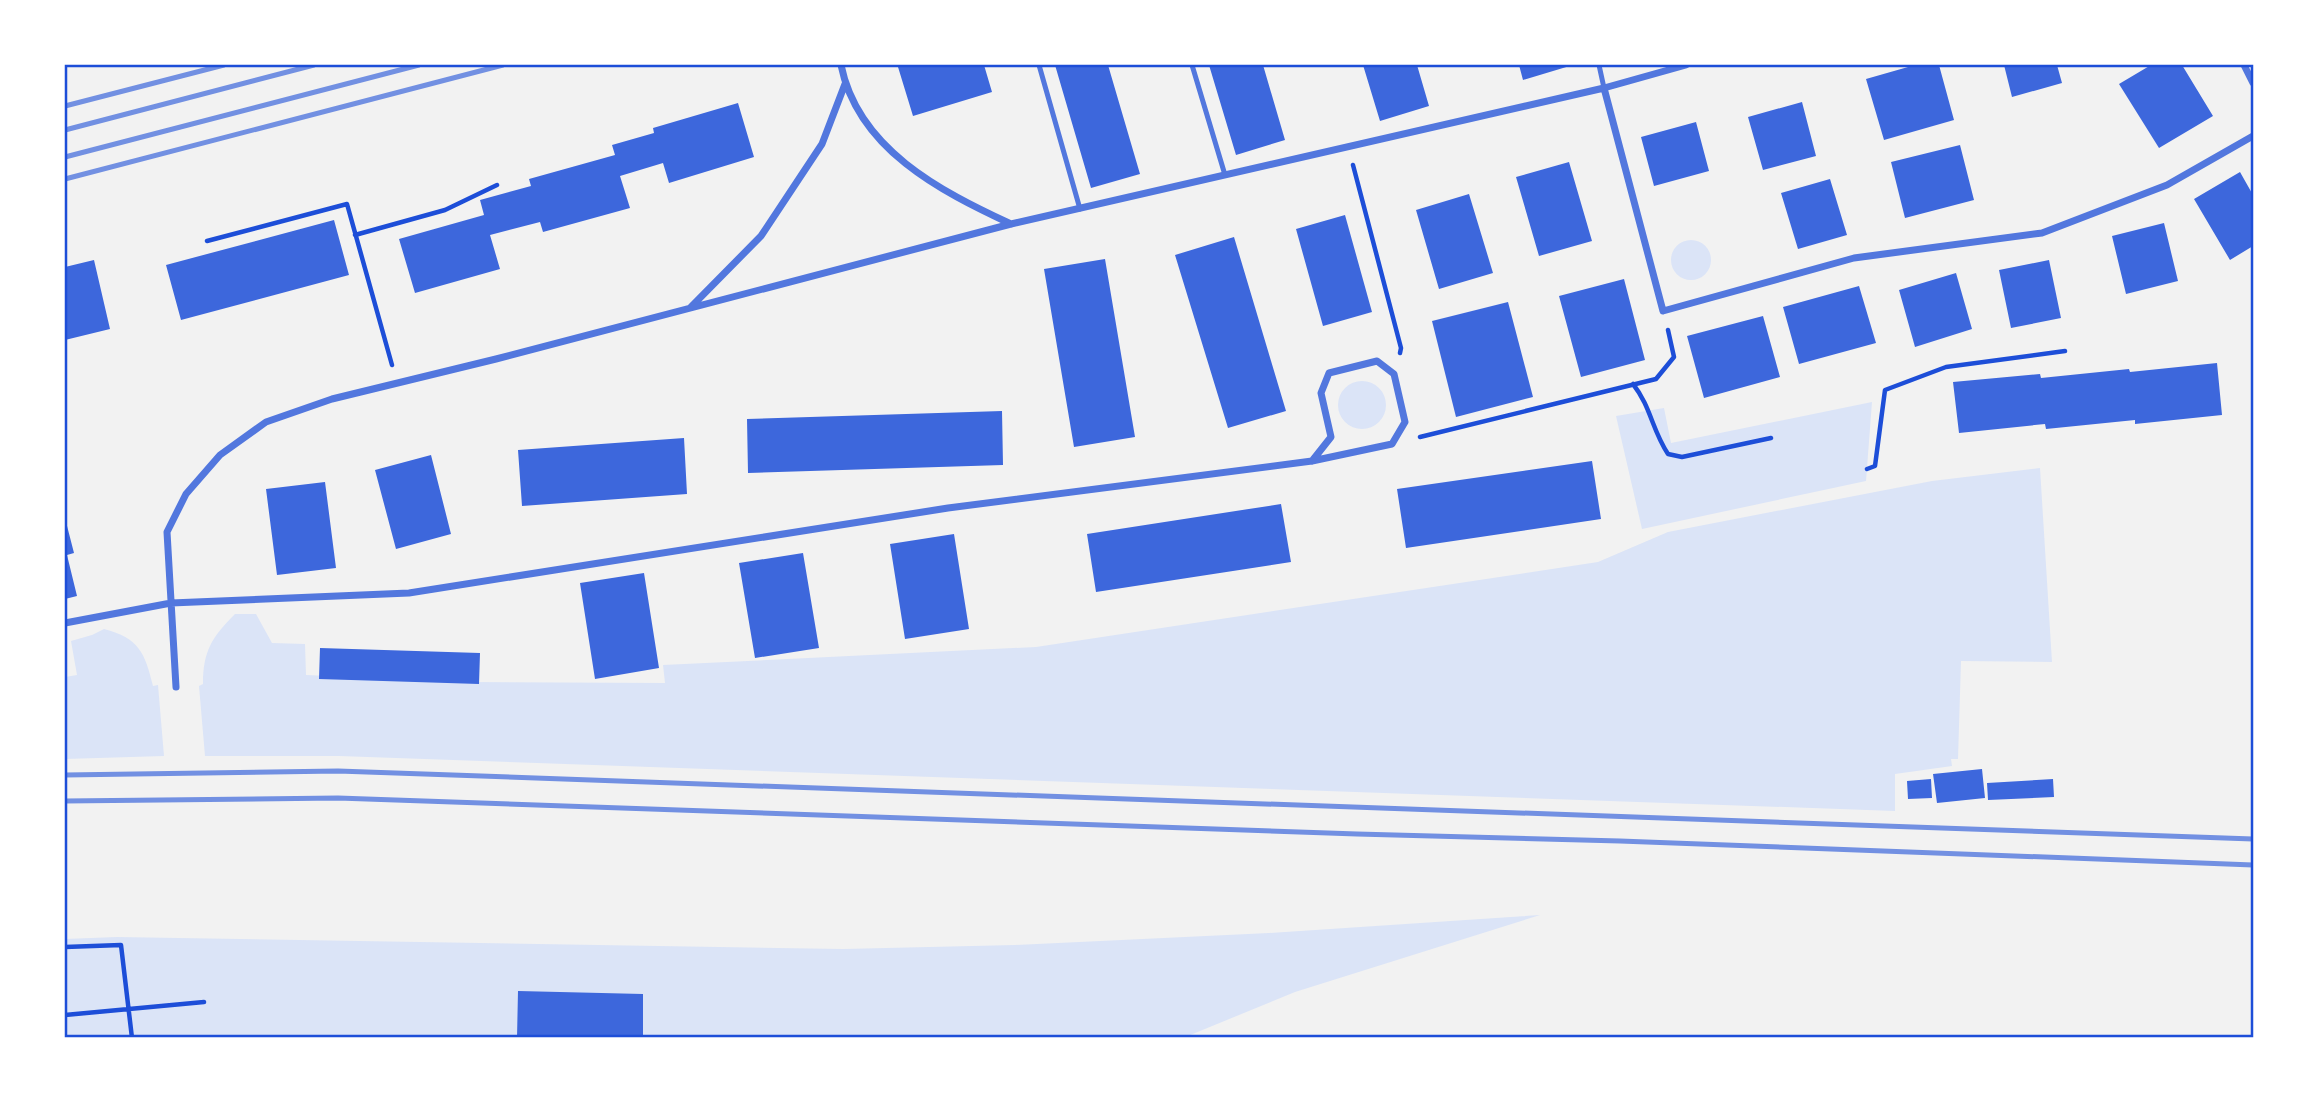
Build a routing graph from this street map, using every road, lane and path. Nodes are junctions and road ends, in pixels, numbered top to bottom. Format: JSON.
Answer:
{"nodes":[{"id":1,"x":841,"y":65,"type":"edge"},
{"id":2,"x":1039,"y":65,"type":"edge"},
{"id":3,"x":1192,"y":65,"type":"edge"},
{"id":4,"x":1599,"y":65,"type":"edge"},
{"id":5,"x":1686,"y":65,"type":"edge"},
{"id":6,"x":2244,"y":65,"type":"edge"},
{"id":7,"x":2253,"y":83,"type":"edge"},
{"id":8,"x":845,"y":84,"type":"junction"},
{"id":9,"x":1604,"y":88,"type":"junction"},
{"id":10,"x":2253,"y":136,"type":"edge"},
{"id":11,"x":1349,"y":147,"type":"junction"},
{"id":12,"x":1225,"y":175,"type":"junction"},
{"id":13,"x":497,"y":185,"type":"dead end"},
{"id":14,"x":1080,"y":209,"type":"junction"},
{"id":15,"x":1011,"y":224,"type":"junction"},
{"id":16,"x":355,"y":235,"type":"junction"},
{"id":17,"x":207,"y":241,"type":"dead end"},
{"id":18,"x":690,"y":307,"type":"junction"},
{"id":19,"x":1664,"y":311,"type":"junction"},
{"id":20,"x":2065,"y":351,"type":"dead end"},
{"id":21,"x":1394,"y":374,"type":"junction"},
{"id":22,"x":397,"y":383,"type":"junction"},
{"id":23,"x":1633,"y":384,"type":"junction"},
{"id":24,"x":1771,"y":438,"type":"dead end"},
{"id":25,"x":1392,"y":444,"type":"junction"},
{"id":26,"x":1312,"y":461,"type":"junction"},
{"id":27,"x":1867,"y":468,"type":"dead end"},
{"id":28,"x":171,"y":603,"type":"junction"},
{"id":29,"x":65,"y":623,"type":"edge"},
{"id":30,"x":176,"y":687,"type":"dead end"},
{"id":31,"x":65,"y":947,"type":"edge"},
{"id":32,"x":204,"y":1002,"type":"dead end"},
{"id":33,"x":65,"y":1015,"type":"edge"},
{"id":34,"x":132,"y":1038,"type":"edge"}],
"edges":[{"from":1,"to":8,"type":"street"},
{"from":2,"to":14,"type":"lane"},
{"from":3,"to":12,"type":"lane"},
{"from":4,"to":9,"type":"lane"},
{"from":5,"to":9,"type":"street"},
{"from":6,"to":7,"type":"street"},
{"from":8,"to":15,"type":"street"},
{"from":8,"to":18,"type":"street"},
{"from":9,"to":11,"type":"street"},
{"from":9,"to":19,"type":"street"},
{"from":10,"to":19,"type":"street"},
{"from":11,"to":12,"type":"street"},
{"from":11,"to":21,"type":"path"},
{"from":12,"to":14,"type":"street"},
{"from":13,"to":16,"type":"path"},
{"from":14,"to":15,"type":"street"},
{"from":15,"to":18,"type":"street"},
{"from":16,"to":17,"type":"path"},
{"from":16,"to":22,"type":"path"},
{"from":18,"to":22,"type":"street"},
{"from":19,"to":23,"type":"path"},
{"from":20,"to":27,"type":"path"},
{"from":21,"to":25,"type":"street"},
{"from":21,"to":26,"type":"street"},
{"from":22,"to":28,"type":"street"},
{"from":23,"to":24,"type":"path"},
{"from":23,"to":25,"type":"path"},
{"from":25,"to":26,"type":"street"},
{"from":26,"to":28,"type":"street"},
{"from":28,"to":29,"type":"street"},
{"from":28,"to":30,"type":"street"},
{"from":31,"to":34,"type":"path"},
{"from":32,"to":33,"type":"path"}]}
